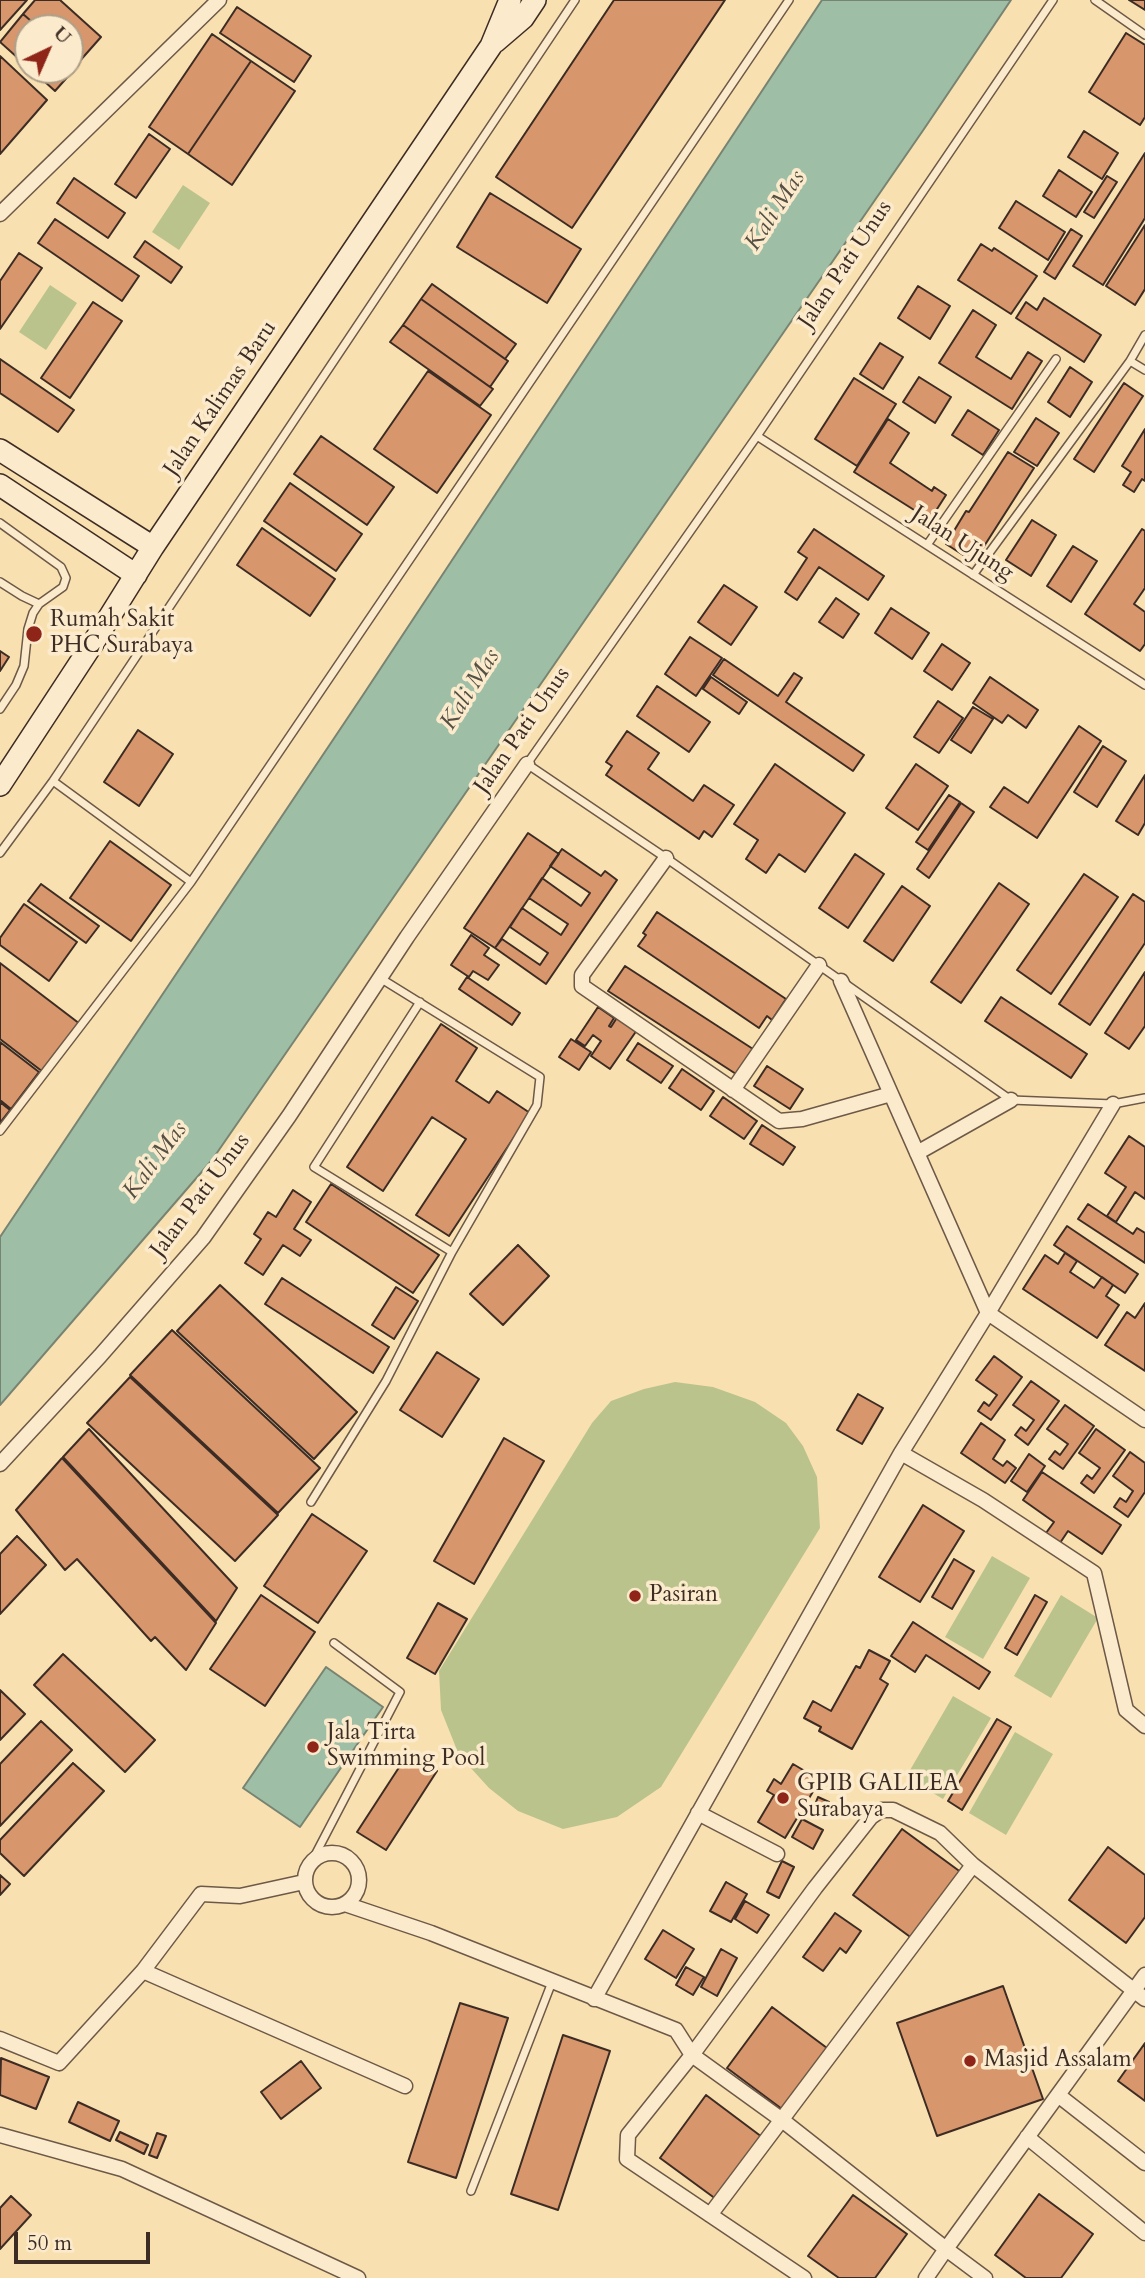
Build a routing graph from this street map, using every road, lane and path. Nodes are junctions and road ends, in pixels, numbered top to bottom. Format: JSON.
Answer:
{"nodes":[{"id":1,"x":219,"y":0,"type":"edge"},
{"id":2,"x":510,"y":0,"type":"edge"},
{"id":3,"x":535,"y":0,"type":"edge"},
{"id":4,"x":575,"y":0,"type":"edge"},
{"id":5,"x":789,"y":0,"type":"edge"},
{"id":6,"x":1053,"y":0,"type":"edge"},
{"id":7,"x":1095,"y":0,"type":"edge"},
{"id":8,"x":1145,"y":35,"type":"edge"},
{"id":9,"x":491,"y":46,"type":"junction"},
{"id":10,"x":0,"y":214,"type":"edge"},
{"id":11,"x":1145,"y":335,"type":"edge"},
{"id":12,"x":1056,"y":359,"type":"dead end"},
{"id":13,"x":1130,"y":361,"type":"junction"},
{"id":14,"x":1145,"y":370,"type":"edge"},
{"id":15,"x":757,"y":436,"type":"junction"},
{"id":16,"x":2,"y":456,"type":"edge"},
{"id":17,"x":0,"y":485,"type":"edge"},
{"id":18,"x":0,"y":523,"type":"edge"},
{"id":19,"x":928,"y":545,"type":"junction"},
{"id":20,"x":153,"y":547,"type":"junction"},
{"id":21,"x":136,"y":575,"type":"junction"},
{"id":22,"x":973,"y":575,"type":"junction"},
{"id":23,"x":0,"y":582,"type":"edge"},
{"id":24,"x":39,"y":604,"type":"junction"},
{"id":25,"x":1145,"y":685,"type":"edge"},
{"id":26,"x":0,"y":709,"type":"edge"},
{"id":27,"x":527,"y":764,"type":"junction"},
{"id":28,"x":53,"y":781,"type":"junction"},
{"id":29,"x":0,"y":785,"type":"edge"},
{"id":30,"x":0,"y":853,"type":"edge"},
{"id":31,"x":666,"y":858,"type":"junction"},
{"id":32,"x":191,"y":882,"type":"junction"},
{"id":33,"x":819,"y":965,"type":"junction"},
{"id":34,"x":380,"y":978,"type":"junction"},
{"id":35,"x":841,"y":981,"type":"junction"},
{"id":36,"x":420,"y":1002,"type":"junction"},
{"id":37,"x":733,"y":1090,"type":"junction"},
{"id":38,"x":891,"y":1094,"type":"junction"},
{"id":39,"x":1145,"y":1098,"type":"edge"},
{"id":40,"x":1012,"y":1100,"type":"junction"},
{"id":41,"x":1113,"y":1104,"type":"junction"},
{"id":42,"x":0,"y":1131,"type":"edge"},
{"id":43,"x":918,"y":1153,"type":"junction"},
{"id":44,"x":452,"y":1252,"type":"junction"},
{"id":45,"x":988,"y":1313,"type":"junction"},
{"id":46,"x":1145,"y":1420,"type":"edge"},
{"id":47,"x":901,"y":1453,"type":"junction"},
{"id":48,"x":0,"y":1464,"type":"edge"},
{"id":49,"x":311,"y":1502,"type":"dead end"},
{"id":50,"x":334,"y":1643,"type":"dead end"},
{"id":51,"x":1145,"y":1726,"type":"edge"},
{"id":52,"x":698,"y":1813,"type":"junction"},
{"id":53,"x":777,"y":1854,"type":"dead end"},
{"id":54,"x":313,"y":1859,"type":"junction"},
{"id":55,"x":973,"y":1865,"type":"junction"},
{"id":56,"x":304,"y":1882,"type":"junction"},
{"id":57,"x":345,"y":1904,"type":"junction"},
{"id":58,"x":144,"y":1971,"type":"junction"},
{"id":59,"x":1145,"y":1975,"type":"edge"},
{"id":60,"x":552,"y":1982,"type":"junction"},
{"id":61,"x":1139,"y":1995,"type":"edge"},
{"id":62,"x":594,"y":1998,"type":"junction"},
{"id":63,"x":0,"y":2039,"type":"edge"},
{"id":64,"x":692,"y":2055,"type":"junction"},
{"id":65,"x":405,"y":2086,"type":"dead end"},
{"id":66,"x":1058,"y":2095,"type":"junction"},
{"id":67,"x":782,"y":2120,"type":"junction"},
{"id":68,"x":0,"y":2135,"type":"edge"},
{"id":69,"x":1027,"y":2137,"type":"junction"},
{"id":70,"x":1145,"y":2163,"type":"edge"},
{"id":71,"x":471,"y":2191,"type":"dead end"},
{"id":72,"x":710,"y":2215,"type":"junction"},
{"id":73,"x":1145,"y":2233,"type":"edge"},
{"id":74,"x":946,"y":2249,"type":"junction"},
{"id":75,"x":358,"y":2278,"type":"edge"},
{"id":76,"x":804,"y":2278,"type":"edge"},
{"id":77,"x":926,"y":2278,"type":"edge"},
{"id":78,"x":985,"y":2278,"type":"edge"}],
"edges":[{"from":1,"to":10,"type":"street"},
{"from":2,"to":9,"type":"street","name":"Jalan Kalimas Baru"},
{"from":3,"to":9,"type":"street","name":"Jalan Kalimas Baru"},
{"from":4,"to":28,"type":"lane"},
{"from":5,"to":32,"type":"lane"},
{"from":6,"to":15,"type":"lane","name":"Jalan Pati Unus"},
{"from":7,"to":8,"type":"lane"},
{"from":9,"to":20,"type":"street","name":"Jalan Kalimas Baru"},
{"from":11,"to":13,"type":"lane"},
{"from":12,"to":19,"type":"lane"},
{"from":13,"to":14,"type":"lane"},
{"from":13,"to":22,"type":"lane"},
{"from":15,"to":19,"type":"lane","name":"Jalan Ujung"},
{"from":15,"to":27,"type":"lane","name":"Jalan Pati Unus"},
{"from":16,"to":20,"type":"street"},
{"from":17,"to":21,"type":"street"},
{"from":18,"to":24,"type":"lane"},
{"from":19,"to":22,"type":"lane","name":"Jalan Ujung"},
{"from":20,"to":21,"type":"street","name":"Jalan Kalimas Baru"},
{"from":21,"to":29,"type":"street","name":"Jalan Kalimas Baru"},
{"from":22,"to":25,"type":"lane","name":"Jalan Ujung"},
{"from":23,"to":24,"type":"lane"},
{"from":24,"to":26,"type":"lane"},
{"from":27,"to":31,"type":"lane"},
{"from":27,"to":34,"type":"street","name":"Jalan Pati Unus"},
{"from":28,"to":30,"type":"lane"},
{"from":28,"to":32,"type":"lane"},
{"from":31,"to":33,"type":"lane"},
{"from":31,"to":37,"type":"street"},
{"from":32,"to":42,"type":"lane"},
{"from":33,"to":35,"type":"lane"},
{"from":33,"to":37,"type":"street"},
{"from":34,"to":36,"type":"lane"},
{"from":34,"to":48,"type":"street","name":"Jalan Pati Unus"},
{"from":35,"to":38,"type":"street"},
{"from":35,"to":40,"type":"lane"},
{"from":36,"to":44,"type":"lane"},
{"from":36,"to":44,"type":"lane"},
{"from":37,"to":38,"type":"street"},
{"from":38,"to":43,"type":"street"},
{"from":39,"to":41,"type":"lane"},
{"from":40,"to":41,"type":"lane"},
{"from":40,"to":43,"type":"street"},
{"from":41,"to":45,"type":"street"},
{"from":43,"to":45,"type":"street"},
{"from":44,"to":49,"type":"lane"},
{"from":45,"to":46,"type":"street"},
{"from":45,"to":47,"type":"street"},
{"from":47,"to":51,"type":"street"},
{"from":47,"to":52,"type":"street"},
{"from":50,"to":54,"type":"lane"},
{"from":52,"to":53,"type":"street"},
{"from":52,"to":62,"type":"street"},
{"from":54,"to":56,"type":"street"},
{"from":54,"to":57,"type":"street"},
{"from":55,"to":61,"type":"street"},
{"from":55,"to":64,"type":"street"},
{"from":55,"to":67,"type":"street"},
{"from":56,"to":57,"type":"street"},
{"from":56,"to":58,"type":"street"},
{"from":57,"to":60,"type":"street"},
{"from":58,"to":63,"type":"street"},
{"from":58,"to":65,"type":"street"},
{"from":59,"to":61,"type":"street"},
{"from":60,"to":62,"type":"street"},
{"from":60,"to":71,"type":"lane"},
{"from":61,"to":66,"type":"street"},
{"from":62,"to":64,"type":"street"},
{"from":64,"to":67,"type":"street"},
{"from":64,"to":72,"type":"street"},
{"from":66,"to":69,"type":"street"},
{"from":66,"to":70,"type":"street"},
{"from":67,"to":72,"type":"street"},
{"from":67,"to":74,"type":"street"},
{"from":68,"to":75,"type":"street"},
{"from":69,"to":73,"type":"street"},
{"from":69,"to":74,"type":"street"},
{"from":72,"to":76,"type":"street"},
{"from":74,"to":77,"type":"street"},
{"from":74,"to":78,"type":"street"}]}
